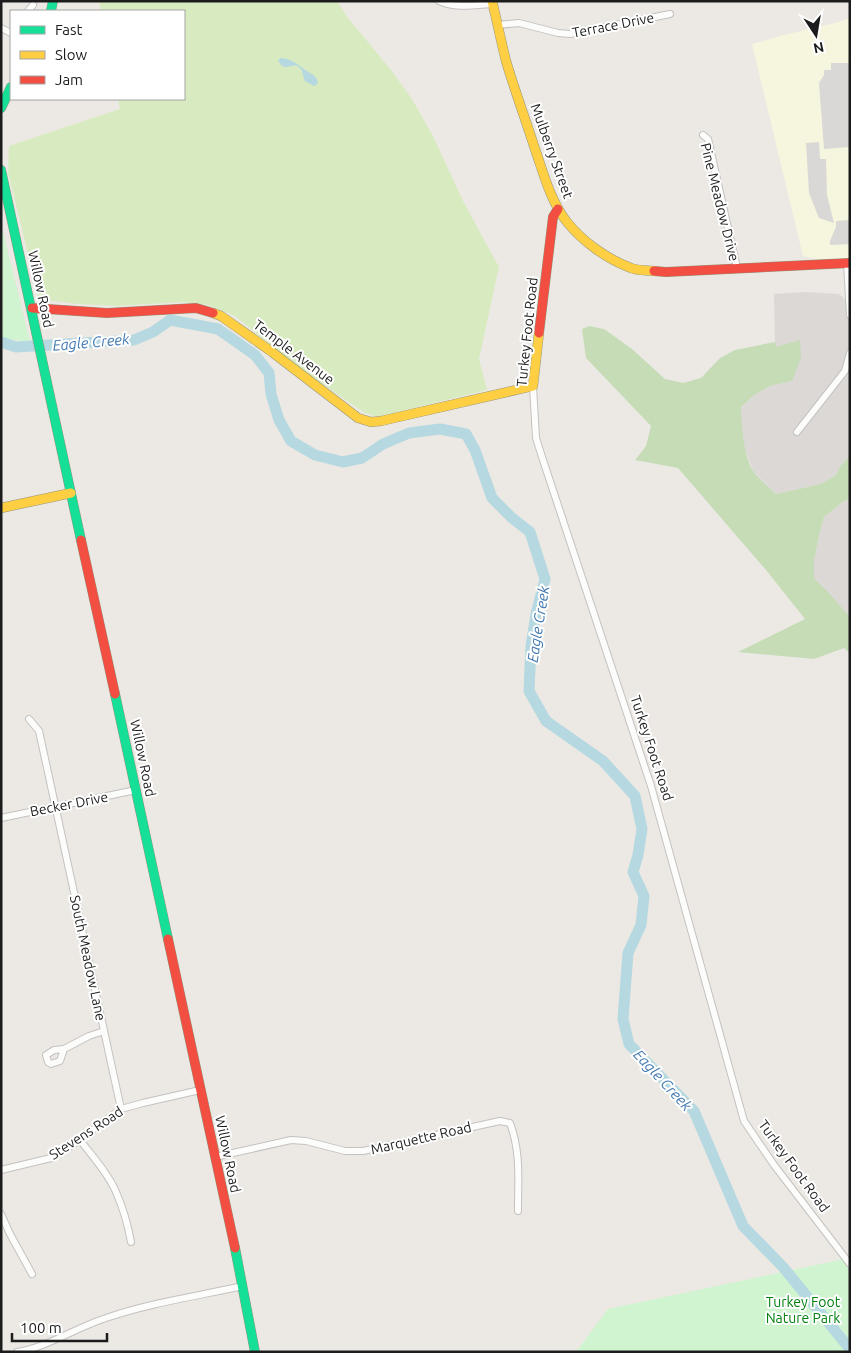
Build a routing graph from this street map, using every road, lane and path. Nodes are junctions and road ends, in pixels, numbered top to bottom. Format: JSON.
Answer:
{"nodes":[{"id":1,"x":440,"y":1,"type":"edge"},
{"id":2,"x":492,"y":2,"type":"edge"},
{"id":3,"x":33,"y":5,"type":"dead end"},
{"id":4,"x":29,"y":10,"type":"edge"},
{"id":5,"x":670,"y":14,"type":"dead end"},
{"id":6,"x":498,"y":25,"type":"junction"},
{"id":7,"x":10,"y":89,"type":"edge"},
{"id":8,"x":1,"y":108,"type":"edge"},
{"id":9,"x":703,"y":135,"type":"dead end"},
{"id":10,"x":1,"y":170,"type":"edge"},
{"id":11,"x":558,"y":209,"type":"junction"},
{"id":12,"x":848,"y":263,"type":"edge"},
{"id":13,"x":737,"y":268,"type":"junction"},
{"id":14,"x":32,"y":308,"type":"junction"},
{"id":15,"x":850,"y":315,"type":"edge"},
{"id":16,"x":850,"y":353,"type":"edge"},
{"id":17,"x":533,"y":386,"type":"junction"},
{"id":18,"x":798,"y":432,"type":"dead end"},
{"id":19,"x":71,"y":493,"type":"junction"},
{"id":20,"x":1,"y":508,"type":"edge"},
{"id":21,"x":30,"y":718,"type":"dead end"},
{"id":22,"x":136,"y":790,"type":"junction"},
{"id":23,"x":56,"y":807,"type":"junction"},
{"id":24,"x":1,"y":818,"type":"edge"},
{"id":25,"x":104,"y":1031,"type":"junction"},
{"id":26,"x":64,"y":1049,"type":"dead end"},
{"id":27,"x":200,"y":1090,"type":"junction"},
{"id":28,"x":121,"y":1109,"type":"junction"},
{"id":29,"x":80,"y":1140,"type":"junction"},
{"id":30,"x":215,"y":1157,"type":"junction"},
{"id":31,"x":1,"y":1170,"type":"edge"},
{"id":32,"x":518,"y":1211,"type":"dead end"},
{"id":33,"x":1,"y":1214,"type":"edge"},
{"id":34,"x":131,"y":1242,"type":"dead end"},
{"id":35,"x":850,"y":1264,"type":"edge"},
{"id":36,"x":32,"y":1274,"type":"dead end"},
{"id":37,"x":243,"y":1286,"type":"junction"},
{"id":38,"x":17,"y":1352,"type":"edge"},
{"id":39,"x":255,"y":1352,"type":"edge"}],
"edges":[{"from":1,"to":2,"type":"street"},
{"from":2,"to":6,"type":"street","name":"Mulberry Street"},
{"from":3,"to":4,"type":"street"},
{"from":5,"to":6,"type":"street","name":"Terrace Drive"},
{"from":6,"to":11,"type":"street","name":"Mulberry Street"},
{"from":7,"to":8,"type":"street"},
{"from":9,"to":13,"type":"street","name":"Pine Meadow Drive"},
{"from":10,"to":14,"type":"street","name":"Willow Road"},
{"from":11,"to":13,"type":"street","name":"Mulberry Street"},
{"from":11,"to":17,"type":"street","name":"Turkey Foot Road"},
{"from":12,"to":13,"type":"street","name":"Mulberry Street"},
{"from":12,"to":15,"type":"street"},
{"from":14,"to":17,"type":"street","name":"Temple Avenue"},
{"from":14,"to":19,"type":"street","name":"Willow Road"},
{"from":16,"to":18,"type":"street"},
{"from":17,"to":35,"type":"street","name":"Turkey Foot Road"},
{"from":19,"to":20,"type":"street"},
{"from":19,"to":22,"type":"street","name":"Willow Road"},
{"from":21,"to":23,"type":"street","name":"South Meadow Lane"},
{"from":22,"to":23,"type":"street","name":"Becker Drive"},
{"from":22,"to":27,"type":"street","name":"Willow Road"},
{"from":23,"to":24,"type":"street","name":"Becker Drive"},
{"from":23,"to":25,"type":"street","name":"South Meadow Lane"},
{"from":25,"to":26,"type":"street"},
{"from":25,"to":28,"type":"street","name":"South Meadow Lane"},
{"from":27,"to":28,"type":"street","name":"Stevens Road"},
{"from":27,"to":30,"type":"street","name":"Willow Road"},
{"from":28,"to":29,"type":"street","name":"Stevens Road"},
{"from":29,"to":31,"type":"street","name":"Stevens Road"},
{"from":29,"to":34,"type":"street"},
{"from":30,"to":32,"type":"street","name":"Marquette Road"},
{"from":30,"to":37,"type":"street","name":"Willow Road"},
{"from":33,"to":36,"type":"street"},
{"from":37,"to":38,"type":"street"},
{"from":37,"to":39,"type":"street","name":"Willow Road"}]}
